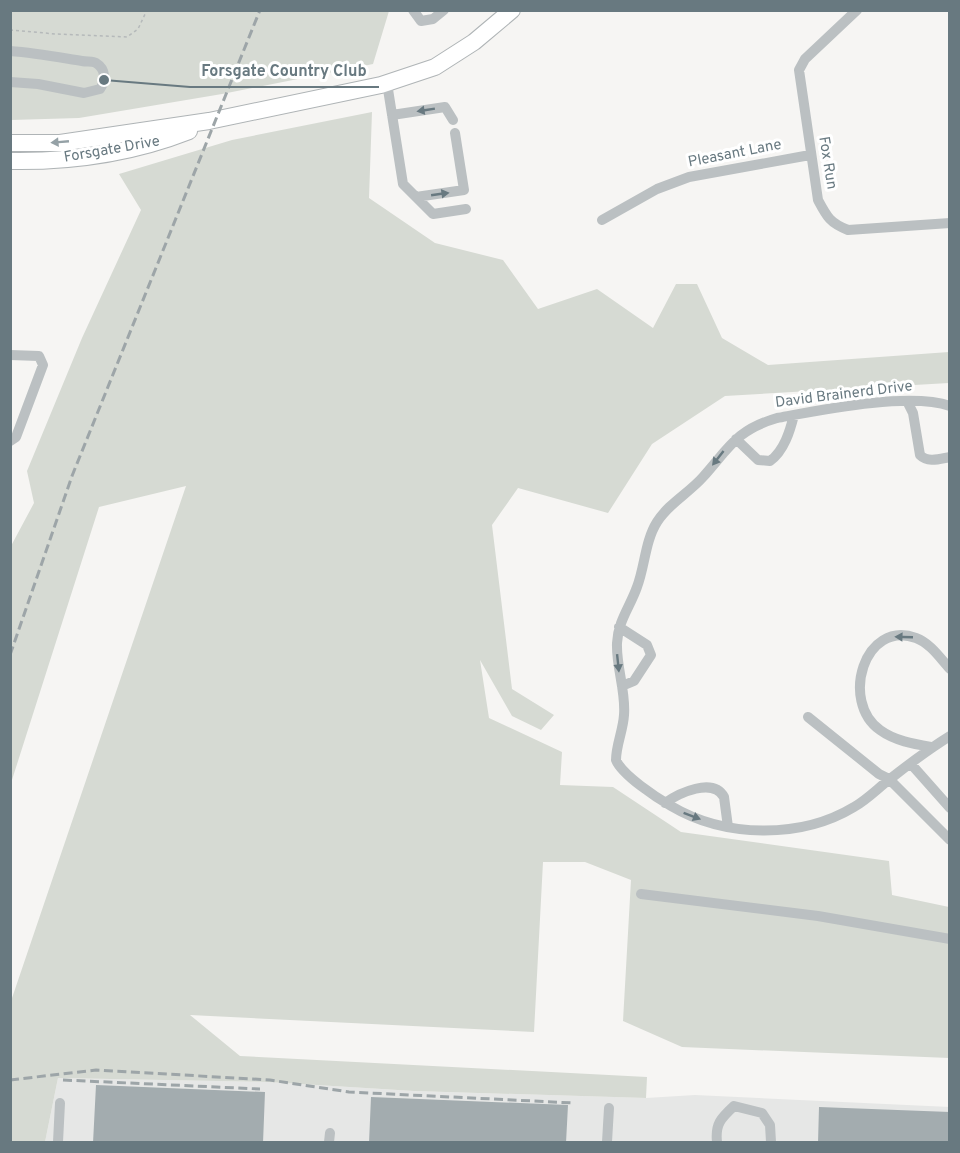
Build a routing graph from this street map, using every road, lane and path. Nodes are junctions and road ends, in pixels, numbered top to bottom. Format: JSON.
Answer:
{"nodes":[{"id":1,"x":147,"y":10,"type":"edge"},
{"id":2,"x":413,"y":10,"type":"edge"},
{"id":3,"x":444,"y":10,"type":"edge"},
{"id":4,"x":512,"y":10,"type":"edge"},
{"id":5,"x":857,"y":10,"type":"edge"},
{"id":6,"x":10,"y":30,"type":"edge"},
{"id":7,"x":10,"y":51,"type":"edge"},
{"id":8,"x":10,"y":82,"type":"edge"},
{"id":9,"x":387,"y":83,"type":"junction"},
{"id":10,"x":392,"y":115,"type":"junction"},
{"id":11,"x":453,"y":120,"type":"dead end"},
{"id":12,"x":209,"y":121,"type":"junction"},
{"id":13,"x":455,"y":133,"type":"dead end"},
{"id":14,"x":10,"y":143,"type":"edge"},
{"id":15,"x":810,"y":155,"type":"junction"},
{"id":16,"x":10,"y":161,"type":"edge"},
{"id":17,"x":416,"y":197,"type":"junction"},
{"id":18,"x":466,"y":208,"type":"dead end"},
{"id":19,"x":602,"y":220,"type":"dead end"},
{"id":20,"x":950,"y":223,"type":"edge"},
{"id":21,"x":10,"y":355,"type":"edge"},
{"id":22,"x":908,"y":401,"type":"junction"},
{"id":23,"x":950,"y":406,"type":"edge"},
{"id":24,"x":794,"y":415,"type":"junction"},
{"id":25,"x":736,"y":439,"type":"junction"},
{"id":26,"x":10,"y":441,"type":"edge"},
{"id":27,"x":950,"y":458,"type":"edge"},
{"id":28,"x":619,"y":627,"type":"junction"},
{"id":29,"x":950,"y":669,"type":"edge"},
{"id":30,"x":622,"y":686,"type":"junction"},
{"id":31,"x":808,"y":717,"type":"dead end"},
{"id":32,"x":950,"y":736,"type":"edge"},
{"id":33,"x":932,"y":747,"type":"junction"},
{"id":34,"x":911,"y":764,"type":"junction"},
{"id":35,"x":889,"y":779,"type":"junction"},
{"id":36,"x":665,"y":802,"type":"junction"},
{"id":37,"x":950,"y":808,"type":"edge"},
{"id":38,"x":728,"y":827,"type":"junction"},
{"id":39,"x":950,"y":840,"type":"edge"},
{"id":40,"x":641,"y":894,"type":"dead end"},
{"id":41,"x":950,"y":939,"type":"edge"},
{"id":42,"x":60,"y":1103,"type":"dead end"},
{"id":43,"x":609,"y":1108,"type":"dead end"},
{"id":44,"x":58,"y":1143,"type":"edge"},
{"id":45,"x":607,"y":1143,"type":"edge"},
{"id":46,"x":717,"y":1143,"type":"edge"},
{"id":47,"x":771,"y":1143,"type":"edge"}],
"edges":[{"from":1,"to":6,"type":"path"},
{"from":2,"to":3,"type":"street"},
{"from":4,"to":9,"type":"main road","name":"Forsgate Drive"},
{"from":5,"to":15,"type":"street","name":"Fox Run"},
{"from":7,"to":8,"type":"street"},
{"from":9,"to":10,"type":"street"},
{"from":9,"to":12,"type":"main road","name":"Forsgate Drive"},
{"from":11,"to":10,"type":"street","one_way":true},
{"from":10,"to":17,"type":"street"},
{"from":12,"to":14,"type":"main road","name":"Forsgate Drive","one_way":true},
{"from":12,"to":16,"type":"main road","name":"Forsgate Drive"},
{"from":17,"to":13,"type":"street","one_way":true},
{"from":15,"to":19,"type":"street","name":"Pleasant Lane"},
{"from":15,"to":20,"type":"street","name":"Fox Run"},
{"from":17,"to":18,"type":"street"},
{"from":21,"to":26,"type":"street"},
{"from":22,"to":23,"type":"street","name":"David Brainerd Drive"},
{"from":22,"to":24,"type":"street","name":"David Brainerd Drive"},
{"from":22,"to":27,"type":"street"},
{"from":24,"to":25,"type":"street","name":"David Brainerd Drive"},
{"from":24,"to":25,"type":"street"},
{"from":25,"to":28,"type":"street","name":"David Brainerd Drive","one_way":true},
{"from":28,"to":30,"type":"street","name":"David Brainerd Drive","one_way":true},
{"from":28,"to":30,"type":"street"},
{"from":29,"to":33,"type":"street","one_way":true},
{"from":30,"to":36,"type":"street","name":"David Brainerd Drive"},
{"from":31,"to":35,"type":"street"},
{"from":32,"to":33,"type":"street","name":"David Brainerd Drive"},
{"from":33,"to":34,"type":"street","name":"David Brainerd Drive"},
{"from":34,"to":35,"type":"street","name":"David Brainerd Drive"},
{"from":34,"to":37,"type":"street"},
{"from":35,"to":38,"type":"street","name":"David Brainerd Drive"},
{"from":35,"to":39,"type":"street"},
{"from":36,"to":38,"type":"street","name":"David Brainerd Drive","one_way":true},
{"from":36,"to":38,"type":"street"},
{"from":40,"to":41,"type":"street"},
{"from":42,"to":44,"type":"street"},
{"from":43,"to":45,"type":"street"},
{"from":46,"to":47,"type":"street"}]}
